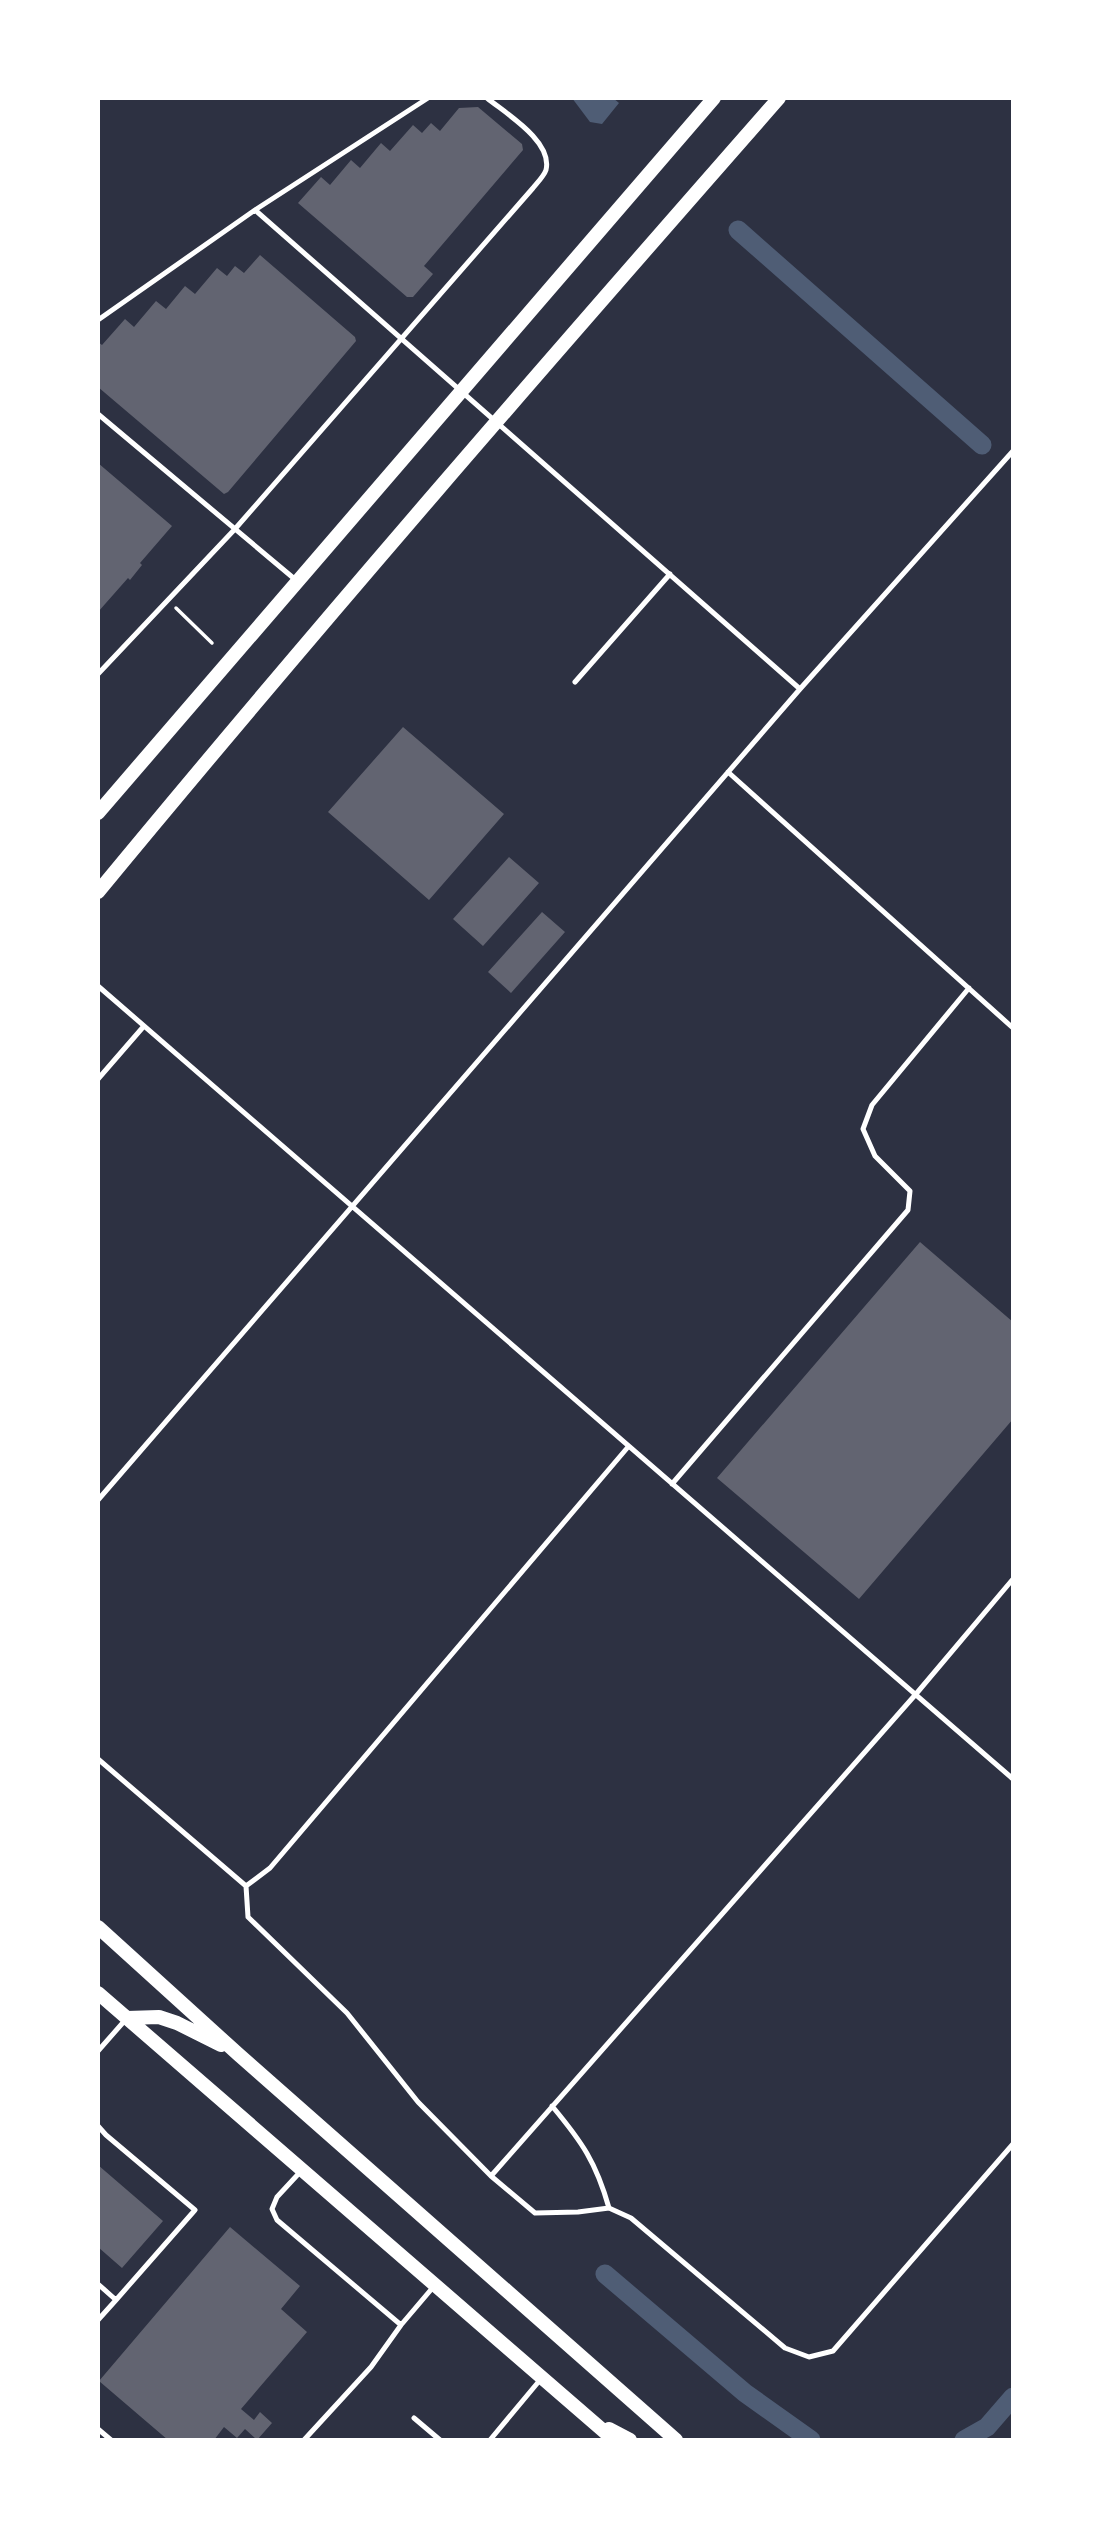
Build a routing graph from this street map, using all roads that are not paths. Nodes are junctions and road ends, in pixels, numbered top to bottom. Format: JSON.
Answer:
{"nodes":[{"id":1,"x":428,"y":98,"type":"edge"},
{"id":2,"x":487,"y":98,"type":"edge"},
{"id":3,"x":714,"y":98,"type":"edge"},
{"id":4,"x":779,"y":98,"type":"edge"},
{"id":5,"x":256,"y":210,"type":"junction"},
{"id":6,"x":98,"y":320,"type":"edge"},
{"id":7,"x":402,"y":338,"type":"junction"},
{"id":8,"x":462,"y":392,"type":"junction"},
{"id":9,"x":98,"y":414,"type":"edge"},
{"id":10,"x":495,"y":422,"type":"junction"},
{"id":11,"x":1013,"y":452,"type":"edge"},
{"id":12,"x":235,"y":529,"type":"junction"},
{"id":13,"x":670,"y":575,"type":"junction"},
{"id":14,"x":298,"y":582,"type":"junction"},
{"id":15,"x":98,"y":674,"type":"edge"},
{"id":16,"x":575,"y":682,"type":"dead end"},
{"id":17,"x":800,"y":689,"type":"junction"},
{"id":18,"x":728,"y":772,"type":"junction"},
{"id":19,"x":98,"y":813,"type":"edge"},
{"id":20,"x":98,"y":892,"type":"edge"},
{"id":21,"x":98,"y":986,"type":"edge"},
{"id":22,"x":969,"y":988,"type":"junction"},
{"id":23,"x":144,"y":1026,"type":"junction"},
{"id":24,"x":1013,"y":1028,"type":"edge"},
{"id":25,"x":98,"y":1079,"type":"edge"},
{"id":26,"x":352,"y":1207,"type":"junction"},
{"id":27,"x":628,"y":1447,"type":"junction"},
{"id":28,"x":672,"y":1484,"type":"junction"},
{"id":29,"x":98,"y":1500,"type":"edge"},
{"id":30,"x":1013,"y":1579,"type":"edge"},
{"id":31,"x":916,"y":1694,"type":"junction"},
{"id":32,"x":98,"y":1759,"type":"edge"},
{"id":33,"x":1013,"y":1779,"type":"edge"},
{"id":34,"x":246,"y":1886,"type":"junction"},
{"id":35,"x":98,"y":1927,"type":"edge"},
{"id":36,"x":98,"y":1993,"type":"edge"},
{"id":37,"x":127,"y":2018,"type":"junction"},
{"id":38,"x":98,"y":2051,"type":"edge"},
{"id":39,"x":238,"y":2054,"type":"junction"},
{"id":40,"x":552,"y":2106,"type":"junction"},
{"id":41,"x":98,"y":2126,"type":"edge"},
{"id":42,"x":1013,"y":2144,"type":"edge"},
{"id":43,"x":302,"y":2170,"type":"junction"},
{"id":44,"x":491,"y":2176,"type":"junction"},
{"id":45,"x":609,"y":2208,"type":"junction"},
{"id":46,"x":98,"y":2284,"type":"edge"},
{"id":47,"x":436,"y":2286,"type":"junction"},
{"id":48,"x":116,"y":2300,"type":"junction"},
{"id":49,"x":98,"y":2320,"type":"edge"},
{"id":50,"x":401,"y":2325,"type":"junction"},
{"id":51,"x":542,"y":2378,"type":"junction"},
{"id":52,"x":414,"y":2418,"type":"dead end"},
{"id":53,"x":592,"y":2420,"type":"junction"},
{"id":54,"x":98,"y":2429,"type":"edge"},
{"id":55,"x":111,"y":2440,"type":"edge"},
{"id":56,"x":304,"y":2440,"type":"edge"},
{"id":57,"x":440,"y":2440,"type":"edge"},
{"id":58,"x":490,"y":2440,"type":"edge"},
{"id":59,"x":614,"y":2440,"type":"edge"},
{"id":60,"x":630,"y":2440,"type":"edge"},
{"id":61,"x":676,"y":2440,"type":"edge"}],
"edges":[{"from":1,"to":5,"type":"lane"},
{"from":2,"to":7,"type":"lane"},
{"from":3,"to":8,"type":"main road"},
{"from":4,"to":10,"type":"main road"},
{"from":5,"to":6,"type":"lane"},
{"from":5,"to":7,"type":"lane"},
{"from":7,"to":8,"type":"lane"},
{"from":7,"to":12,"type":"lane"},
{"from":8,"to":10,"type":"lane"},
{"from":8,"to":14,"type":"main road"},
{"from":9,"to":12,"type":"lane"},
{"from":10,"to":13,"type":"lane"},
{"from":10,"to":20,"type":"main road"},
{"from":11,"to":17,"type":"lane"},
{"from":12,"to":14,"type":"lane"},
{"from":12,"to":15,"type":"lane"},
{"from":13,"to":16,"type":"lane"},
{"from":13,"to":17,"type":"lane"},
{"from":14,"to":19,"type":"main road"},
{"from":17,"to":18,"type":"lane"},
{"from":18,"to":22,"type":"lane"},
{"from":18,"to":26,"type":"lane"},
{"from":21,"to":23,"type":"lane"},
{"from":22,"to":24,"type":"lane"},
{"from":22,"to":28,"type":"lane"},
{"from":23,"to":25,"type":"lane"},
{"from":23,"to":26,"type":"lane"},
{"from":26,"to":27,"type":"lane"},
{"from":26,"to":29,"type":"lane"},
{"from":27,"to":28,"type":"lane"},
{"from":27,"to":34,"type":"lane"},
{"from":28,"to":31,"type":"lane"},
{"from":30,"to":31,"type":"lane"},
{"from":31,"to":33,"type":"lane"},
{"from":31,"to":40,"type":"lane"},
{"from":32,"to":34,"type":"lane"},
{"from":34,"to":44,"type":"lane"},
{"from":35,"to":39,"type":"main road"},
{"from":36,"to":37,"type":"main road"},
{"from":37,"to":38,"type":"lane"},
{"from":37,"to":39,"type":"main road"},
{"from":37,"to":43,"type":"main road"},
{"from":39,"to":61,"type":"main road"},
{"from":40,"to":44,"type":"lane"},
{"from":40,"to":45,"type":"lane"},
{"from":41,"to":48,"type":"lane"},
{"from":42,"to":45,"type":"lane"},
{"from":43,"to":47,"type":"main road"},
{"from":43,"to":50,"type":"lane"},
{"from":44,"to":45,"type":"lane"},
{"from":46,"to":48,"type":"lane"},
{"from":47,"to":50,"type":"lane"},
{"from":47,"to":51,"type":"main road"},
{"from":48,"to":49,"type":"lane"},
{"from":50,"to":56,"type":"lane"},
{"from":51,"to":53,"type":"main road"},
{"from":51,"to":58,"type":"lane"},
{"from":52,"to":57,"type":"lane"},
{"from":53,"to":59,"type":"main road"},
{"from":53,"to":60,"type":"main road"},
{"from":54,"to":55,"type":"lane"}]}
